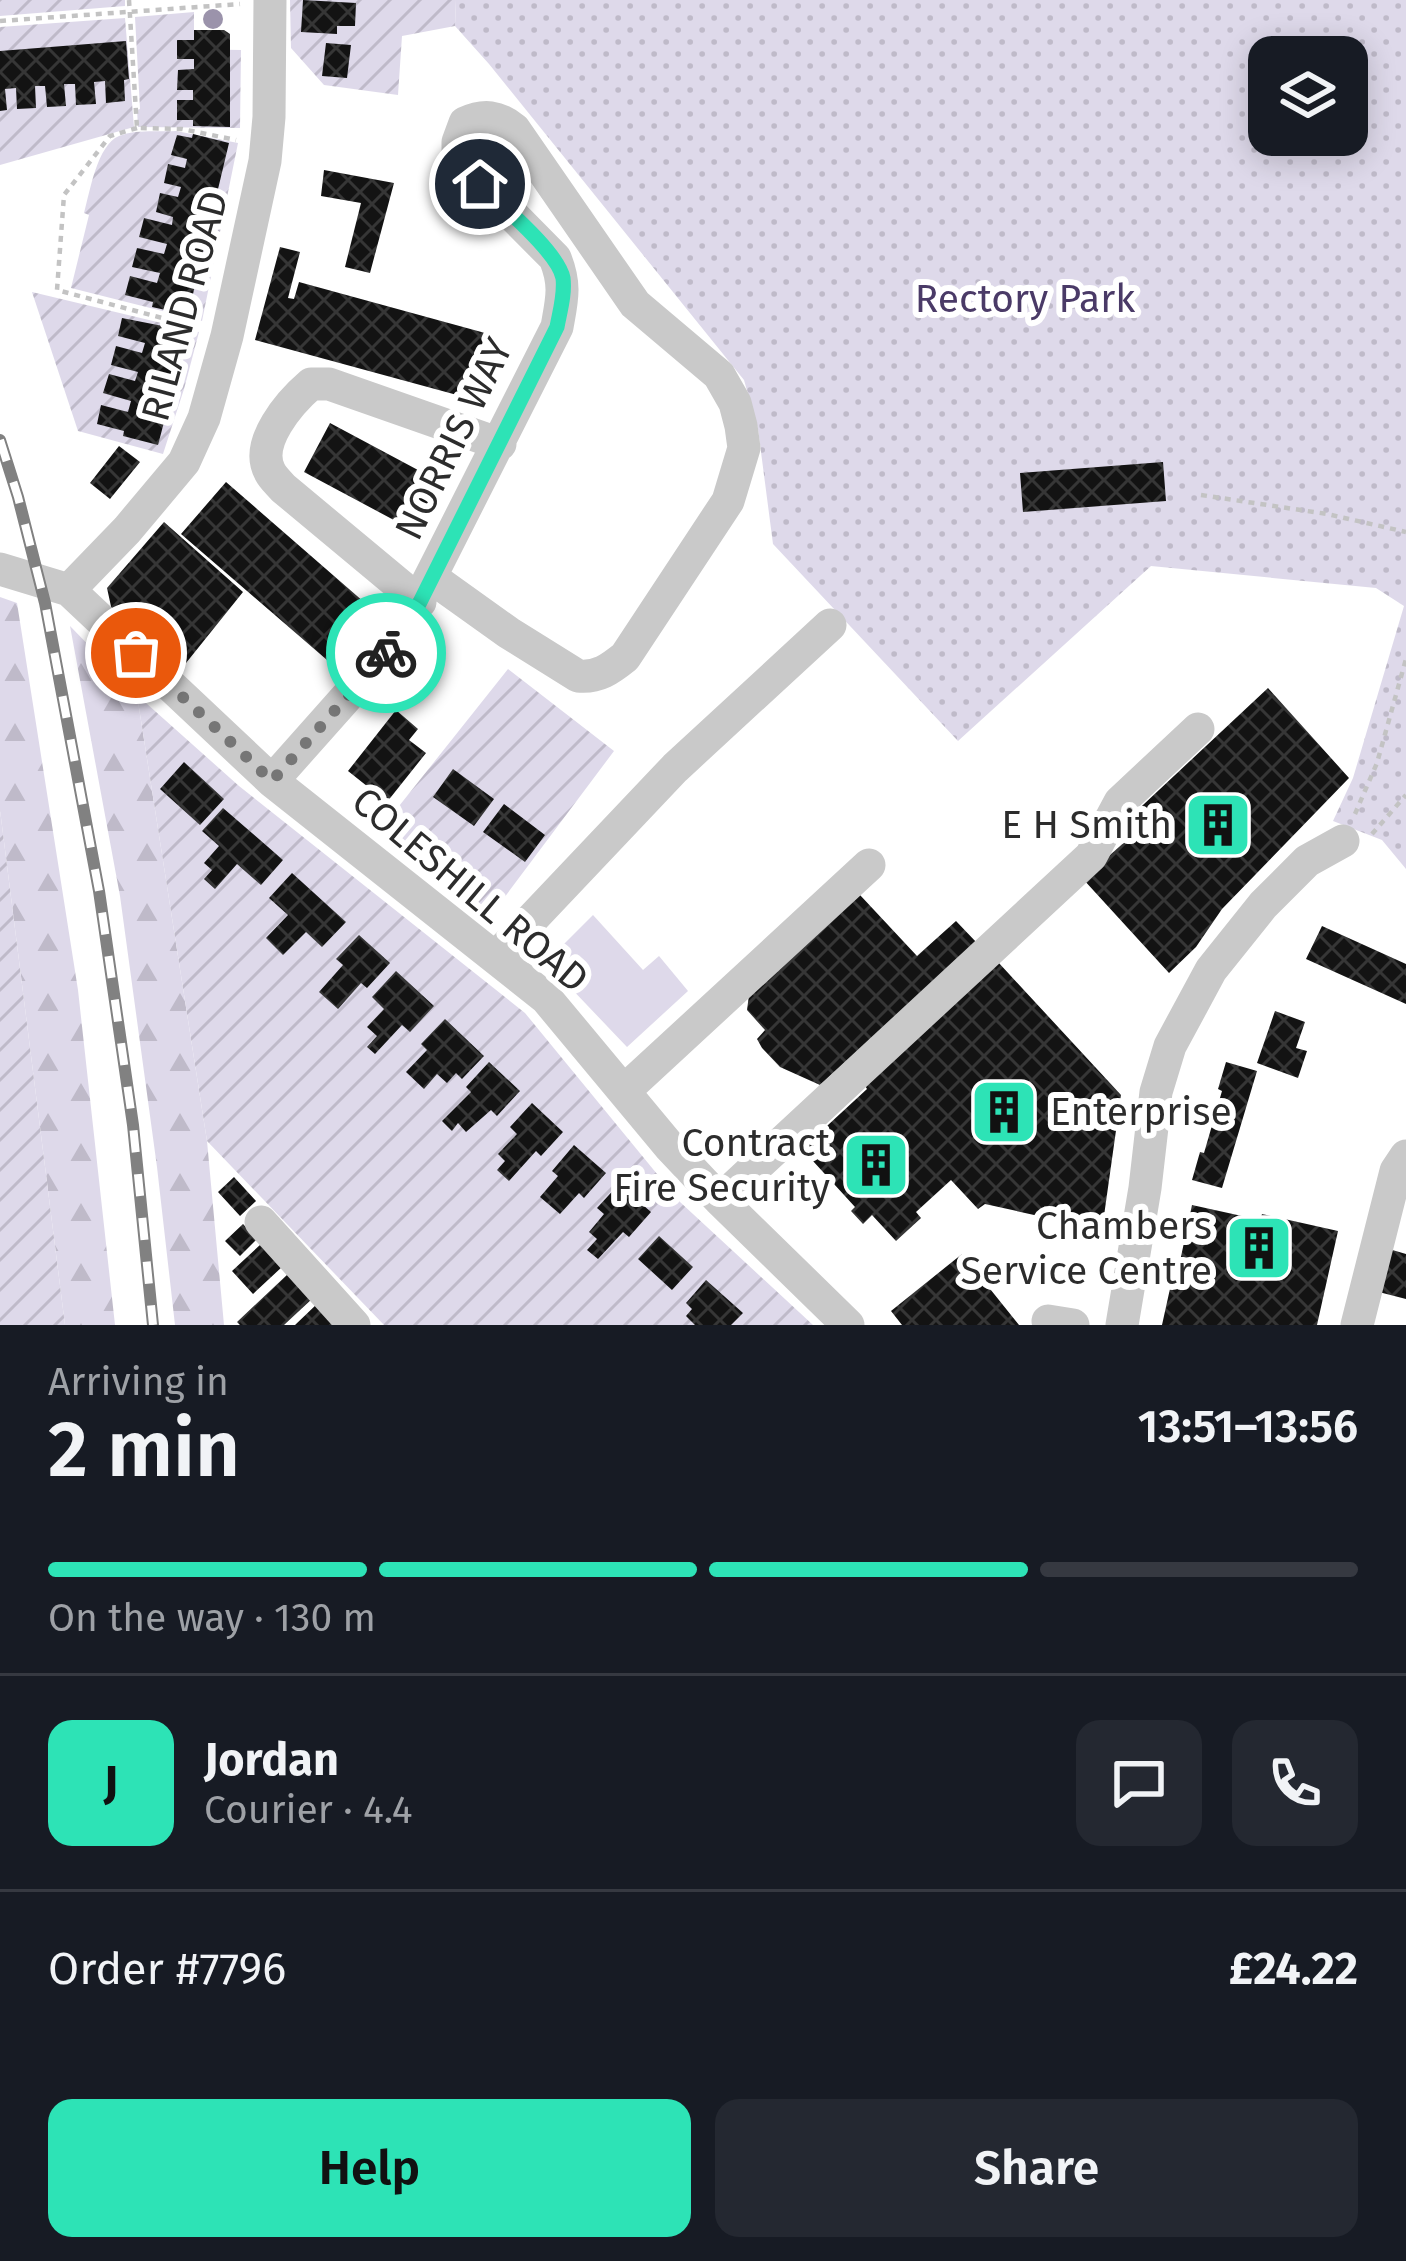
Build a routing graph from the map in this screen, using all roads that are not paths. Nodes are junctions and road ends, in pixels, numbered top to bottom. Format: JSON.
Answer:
{"nodes":[{"id":1,"x":270,"y":1,"type":"edge"},
{"id":2,"x":500,"y":444,"type":"junction"},
{"id":3,"x":0,"y":568,"type":"edge"},
{"id":4,"x":69,"y":590,"type":"junction"},
{"id":5,"x":426,"y":590,"type":"junction"},
{"id":6,"x":830,"y":625,"type":"dead end"},
{"id":7,"x":1198,"y":729,"type":"dead end"},
{"id":8,"x":272,"y":781,"type":"junction"},
{"id":9,"x":1343,"y":841,"type":"road end"},
{"id":10,"x":869,"y":865,"type":"dead end"},
{"id":11,"x":496,"y":957,"type":"junction"},
{"id":12,"x":624,"y":1090,"type":"junction"},
{"id":13,"x":1406,"y":1156,"type":"edge"},
{"id":14,"x":720,"y":1200,"type":"junction"},
{"id":15,"x":261,"y":1222,"type":"dead end"},
{"id":16,"x":843,"y":1323,"type":"edge"},
{"id":17,"x":354,"y":1325,"type":"edge"},
{"id":18,"x":1122,"y":1325,"type":"edge"},
{"id":19,"x":1357,"y":1325,"type":"edge"}],
"edges":[{"from":1,"to":4,"type":"street","name":"RILAND ROAD"},
{"from":2,"to":5,"type":"street","name":"NORRIS WAY"},
{"from":2,"to":5,"type":"street"},
{"from":2,"to":5,"type":"street","name":"NORRIS WAY"},
{"from":3,"to":4,"type":"street","name":"COLESHILL ROAD"},
{"from":4,"to":8,"type":"street","name":"COLESHILL ROAD"},
{"from":5,"to":8,"type":"street","name":"NORRIS WAY"},
{"from":6,"to":11,"type":"street"},
{"from":7,"to":14,"type":"street"},
{"from":8,"to":11,"type":"street","name":"COLESHILL ROAD"},
{"from":9,"to":18,"type":"street"},
{"from":10,"to":12,"type":"street"},
{"from":11,"to":12,"type":"street","name":"COLESHILL ROAD"},
{"from":12,"to":14,"type":"street","name":"COLESHILL ROAD"},
{"from":13,"to":19,"type":"street"},
{"from":14,"to":16,"type":"street","name":"COLESHILL ROAD"},
{"from":15,"to":17,"type":"street"}]}
